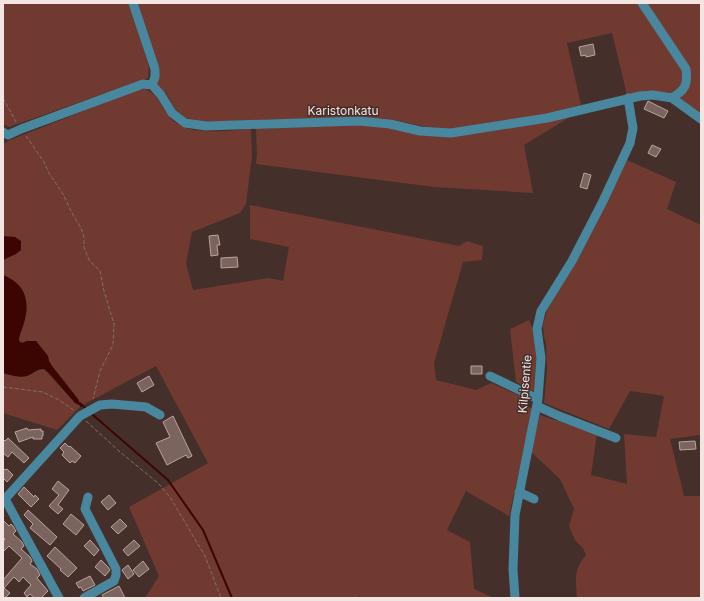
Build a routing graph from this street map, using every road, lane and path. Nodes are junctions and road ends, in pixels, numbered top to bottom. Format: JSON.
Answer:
{"nodes":[{"id":1,"x":133,"y":3,"type":"edge"},
{"id":2,"x":642,"y":3,"type":"edge"},
{"id":3,"x":152,"y":85,"type":"junction"},
{"id":4,"x":3,"y":98,"type":"edge"},
{"id":5,"x":628,"y":98,"type":"junction"},
{"id":6,"x":672,"y":98,"type":"junction"},
{"id":7,"x":701,"y":119,"type":"edge"},
{"id":8,"x":21,"y":129,"type":"junction"},
{"id":9,"x":3,"y":132,"type":"edge"},
{"id":10,"x":490,"y":376,"type":"dead end"},
{"id":11,"x":3,"y":387,"type":"edge"},
{"id":12,"x":537,"y":402,"type":"junction"},
{"id":13,"x":91,"y":410,"type":"junction"},
{"id":14,"x":160,"y":415,"type":"dead end"},
{"id":15,"x":80,"y":416,"type":"junction"},
{"id":16,"x":616,"y":438,"type":"dead end"},
{"id":17,"x":519,"y":492,"type":"junction"},
{"id":18,"x":88,"y":497,"type":"dead end"},
{"id":19,"x":534,"y":499,"type":"dead end"},
{"id":20,"x":59,"y":598,"type":"edge"},
{"id":21,"x":84,"y":598,"type":"edge"},
{"id":22,"x":221,"y":598,"type":"edge"},
{"id":23,"x":515,"y":598,"type":"edge"}],
"edges":[{"from":1,"to":3,"type":"street"},
{"from":2,"to":6,"type":"street"},
{"from":3,"to":5,"type":"street","name":"Karistonkatu"},
{"from":3,"to":8,"type":"street"},
{"from":4,"to":8,"type":"path"},
{"from":5,"to":6,"type":"street","name":"Karistonkatu"},
{"from":5,"to":12,"type":"street","name":"Kilpisentie"},
{"from":6,"to":7,"type":"street","name":"Karistonkatu"},
{"from":8,"to":9,"type":"street"},
{"from":8,"to":13,"type":"path"},
{"from":10,"to":12,"type":"street"},
{"from":11,"to":15,"type":"path"},
{"from":12,"to":16,"type":"street"},
{"from":12,"to":17,"type":"street","name":"Kilpisentie"},
{"from":13,"to":14,"type":"street"},
{"from":13,"to":15,"type":"street"},
{"from":15,"to":20,"type":"street"},
{"from":15,"to":22,"type":"path"},
{"from":17,"to":19,"type":"street"},
{"from":17,"to":23,"type":"street","name":"Kilpisentie"},
{"from":18,"to":21,"type":"street"}]}
